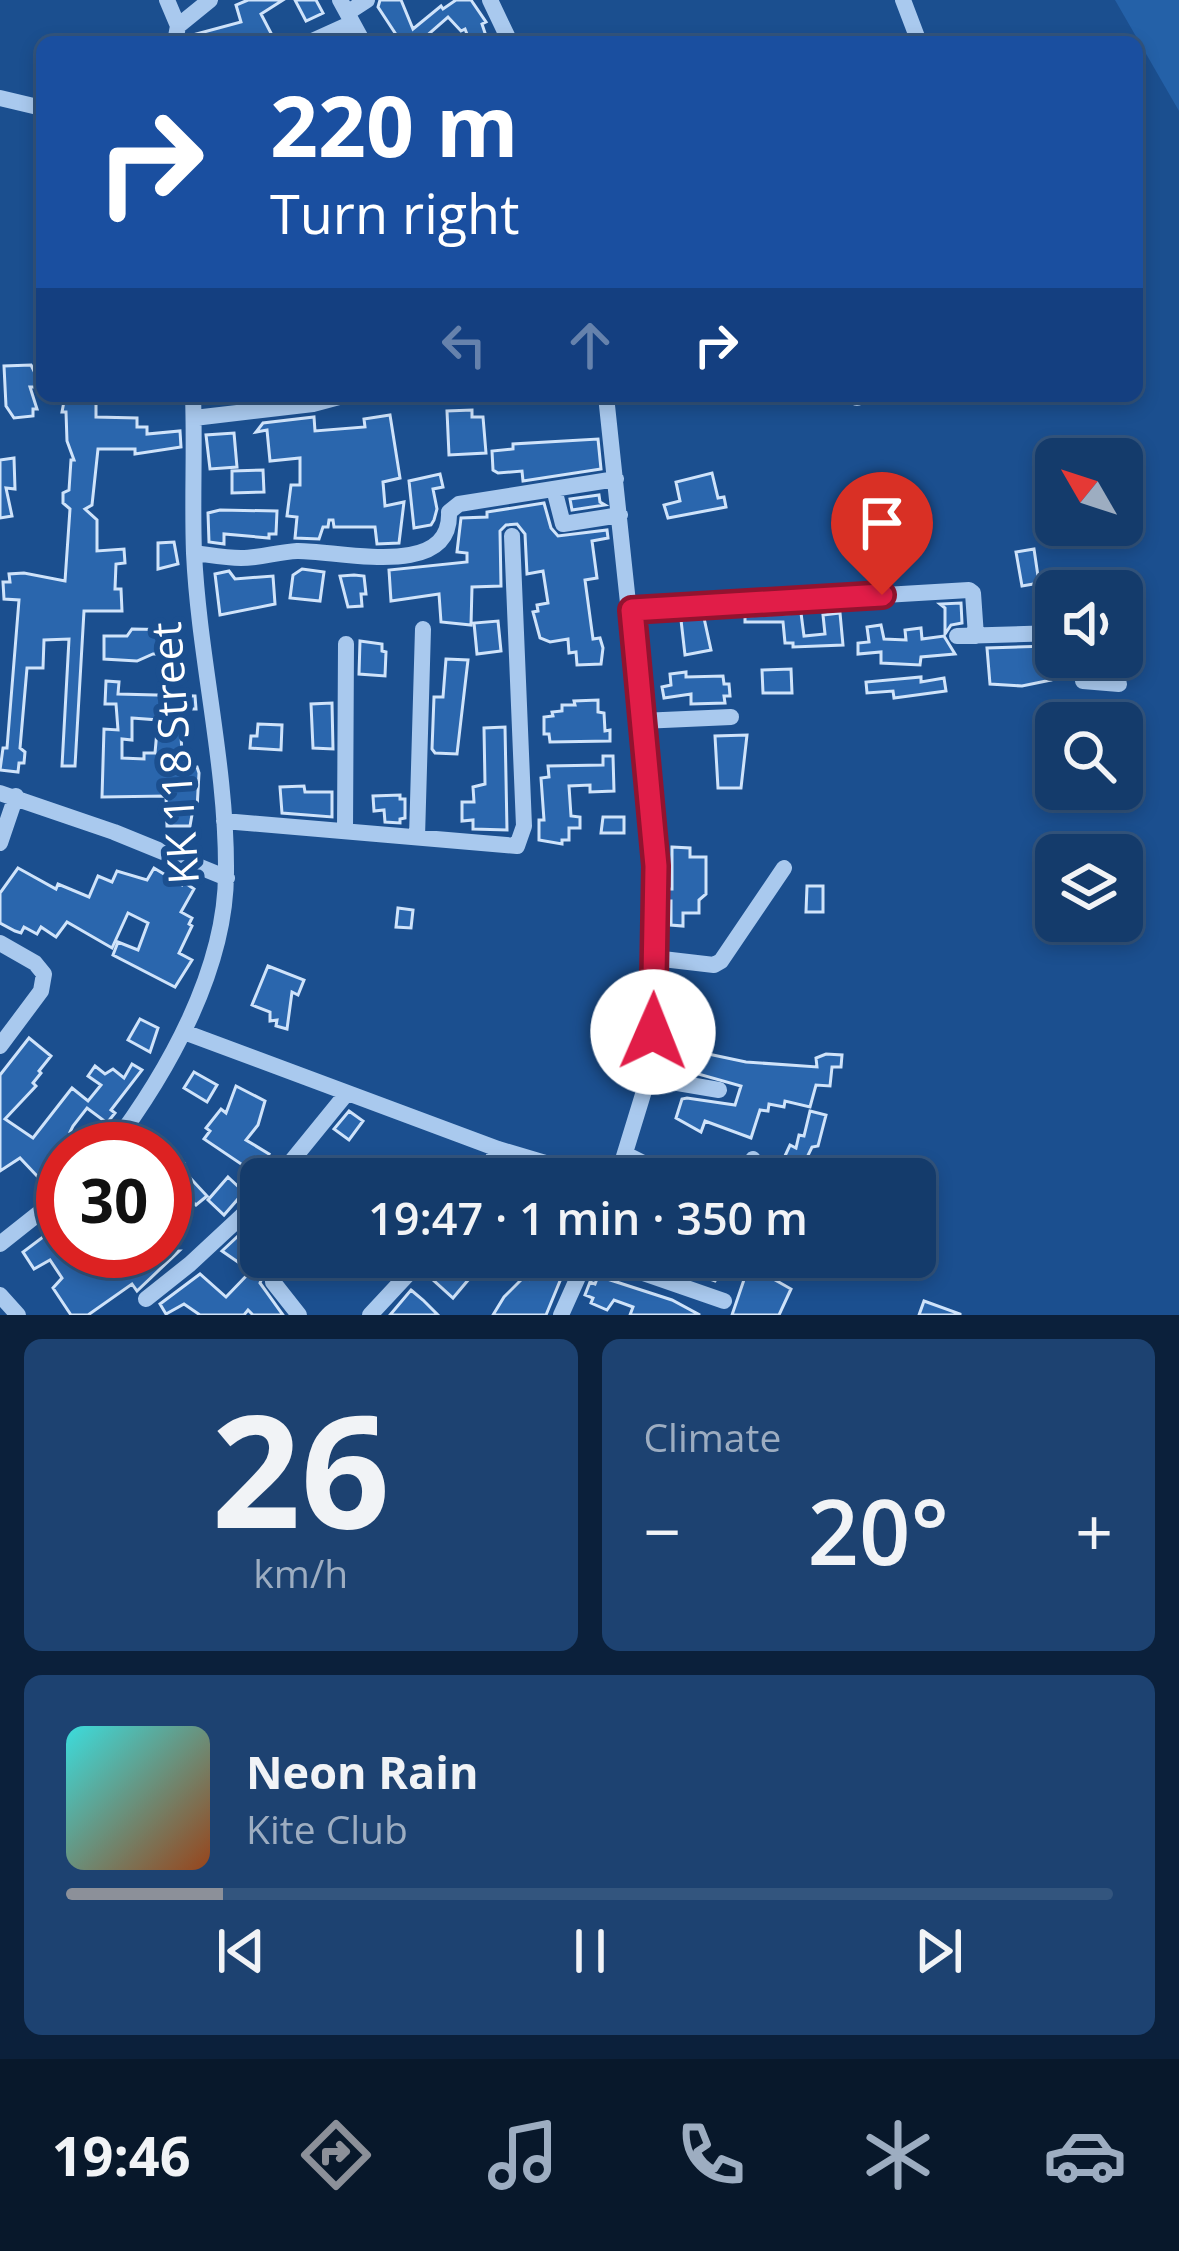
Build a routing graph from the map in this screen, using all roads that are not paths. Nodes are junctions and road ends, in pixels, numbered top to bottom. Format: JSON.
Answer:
{"nodes":[{"id":1,"x":167,"y":0,"type":"edge"},
{"id":2,"x":210,"y":0,"type":"edge"},
{"id":3,"x":367,"y":0,"type":"edge"},
{"id":4,"x":490,"y":0,"type":"edge"},
{"id":5,"x":903,"y":0,"type":"edge"},
{"id":6,"x":346,"y":12,"type":"edge"},
{"id":7,"x":177,"y":34,"type":"edge"},
{"id":8,"x":317,"y":36,"type":"edge"},
{"id":9,"x":507,"y":36,"type":"edge"},
{"id":10,"x":917,"y":36,"type":"edge"},
{"id":11,"x":0,"y":98,"type":"edge"},
{"id":12,"x":36,"y":107,"type":"edge"},
{"id":13,"x":194,"y":402,"type":"edge"},
{"id":14,"x":320,"y":402,"type":"edge"},
{"id":15,"x":607,"y":402,"type":"edge"},
{"id":16,"x":194,"y":418,"type":"junction"},
{"id":17,"x":616,"y":479,"type":"junction"},
{"id":18,"x":554,"y":489,"type":"junction"},
{"id":19,"x":620,"y":515,"type":"junction"},
{"id":20,"x":512,"y":536,"type":"dead end"},
{"id":21,"x":194,"y":554,"type":"junction"},
{"id":22,"x":632,"y":610,"type":"junction"},
{"id":23,"x":423,"y":629,"type":"dead end"},
{"id":24,"x":1035,"y":634,"type":"edge"},
{"id":25,"x":346,"y":644,"type":"dead end"},
{"id":26,"x":1083,"y":678,"type":"edge"},
{"id":27,"x":1119,"y":684,"type":"dead end"},
{"id":28,"x":731,"y":717,"type":"dead end"},
{"id":29,"x":641,"y":722,"type":"junction"},
{"id":30,"x":8,"y":794,"type":"edge"},
{"id":31,"x":224,"y":821,"type":"junction"},
{"id":32,"x":345,"y":830,"type":"junction"},
{"id":33,"x":417,"y":836,"type":"junction"},
{"id":34,"x":0,"y":843,"type":"edge"},
{"id":35,"x":784,"y":868,"type":"dead end"},
{"id":36,"x":227,"y":878,"type":"junction"},
{"id":37,"x":0,"y":943,"type":"edge"},
{"id":38,"x":654,"y":958,"type":"junction"},
{"id":39,"x":184,"y":1032,"type":"junction"},
{"id":40,"x":0,"y":1046,"type":"edge"},
{"id":41,"x":648,"y":1078,"type":"junction"},
{"id":42,"x":719,"y":1090,"type":"dead end"},
{"id":43,"x":347,"y":1093,"type":"junction"},
{"id":44,"x":129,"y":1122,"type":"edge"},
{"id":45,"x":499,"y":1149,"type":"junction"},
{"id":46,"x":626,"y":1155,"type":"junction"},
{"id":47,"x":294,"y":1158,"type":"edge"},
{"id":48,"x":494,"y":1158,"type":"edge"},
{"id":49,"x":529,"y":1158,"type":"edge"},
{"id":50,"x":625,"y":1158,"type":"edge"},
{"id":51,"x":632,"y":1158,"type":"edge"},
{"id":52,"x":36,"y":1215,"type":"edge"},
{"id":53,"x":240,"y":1218,"type":"edge"},
{"id":54,"x":0,"y":1244,"type":"edge"},
{"id":55,"x":404,"y":1278,"type":"edge"},
{"id":56,"x":580,"y":1278,"type":"edge"},
{"id":57,"x":659,"y":1278,"type":"edge"},
{"id":58,"x":273,"y":1282,"type":"dead end"},
{"id":59,"x":0,"y":1295,"type":"edge"},
{"id":60,"x":146,"y":1299,"type":"dead end"},
{"id":61,"x":724,"y":1300,"type":"dead end"},
{"id":62,"x":568,"y":1313,"type":"edge"},
{"id":63,"x":18,"y":1315,"type":"edge"},
{"id":64,"x":299,"y":1315,"type":"edge"},
{"id":65,"x":370,"y":1315,"type":"edge"}],
"edges":[{"from":1,"to":7,"type":"street"},
{"from":2,"to":7,"type":"street"},
{"from":3,"to":6,"type":"street"},
{"from":4,"to":9,"type":"street"},
{"from":5,"to":10,"type":"street"},
{"from":6,"to":8,"type":"street"},
{"from":11,"to":12,"type":"street"},
{"from":13,"to":16,"type":"street","name":"KK 118 Street"},
{"from":14,"to":16,"type":"street"},
{"from":15,"to":17,"type":"street"},
{"from":16,"to":21,"type":"street","name":"KK 118 Street"},
{"from":17,"to":18,"type":"street"},
{"from":17,"to":19,"type":"street"},
{"from":18,"to":19,"type":"street"},
{"from":18,"to":21,"type":"street"},
{"from":19,"to":22,"type":"street"},
{"from":20,"to":33,"type":"street"},
{"from":21,"to":31,"type":"street","name":"KK 118 Street"},
{"from":22,"to":24,"type":"street"},
{"from":22,"to":29,"type":"street"},
{"from":23,"to":33,"type":"street"},
{"from":25,"to":32,"type":"street"},
{"from":26,"to":27,"type":"street"},
{"from":28,"to":29,"type":"street"},
{"from":29,"to":38,"type":"street"},
{"from":30,"to":34,"type":"street"},
{"from":30,"to":36,"type":"street"},
{"from":31,"to":32,"type":"street"},
{"from":31,"to":36,"type":"street","name":"KK 118 Street"},
{"from":32,"to":33,"type":"street"},
{"from":35,"to":38,"type":"street"},
{"from":36,"to":39,"type":"street","name":"KK 118 Street"},
{"from":37,"to":40,"type":"street"},
{"from":38,"to":41,"type":"street"},
{"from":39,"to":43,"type":"street"},
{"from":39,"to":44,"type":"street","name":"KK 118 Street"},
{"from":41,"to":42,"type":"street"},
{"from":41,"to":46,"type":"street"},
{"from":43,"to":45,"type":"street"},
{"from":43,"to":47,"type":"street"},
{"from":45,"to":48,"type":"street"},
{"from":45,"to":49,"type":"street"},
{"from":46,"to":50,"type":"street"},
{"from":46,"to":51,"type":"street"},
{"from":52,"to":54,"type":"street"},
{"from":53,"to":60,"type":"street"},
{"from":55,"to":65,"type":"street"},
{"from":56,"to":62,"type":"street"},
{"from":57,"to":61,"type":"street"},
{"from":58,"to":64,"type":"street"},
{"from":59,"to":63,"type":"street"}]}
